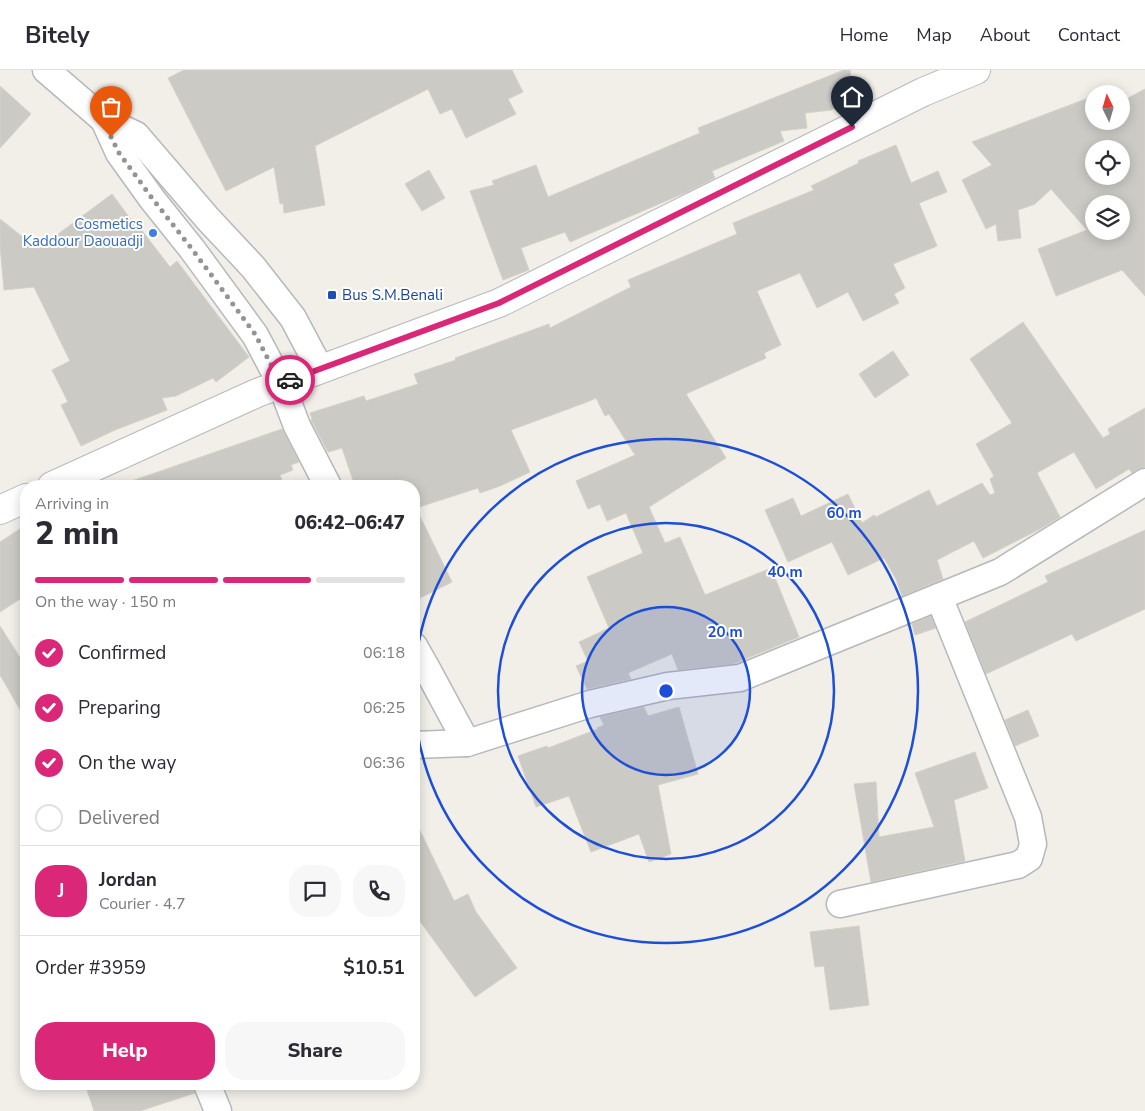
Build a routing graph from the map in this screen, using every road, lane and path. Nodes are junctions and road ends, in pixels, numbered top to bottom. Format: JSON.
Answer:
{"nodes":[{"id":1,"x":46,"y":70,"type":"edge"},
{"id":2,"x":976,"y":70,"type":"edge"},
{"id":3,"x":936,"y":78,"type":"edge"},
{"id":4,"x":104,"y":120,"type":"junction"},
{"id":5,"x":320,"y":369,"type":"junction"},
{"id":6,"x":281,"y":384,"type":"junction"},
{"id":7,"x":75,"y":480,"type":"edge"},
{"id":8,"x":325,"y":480,"type":"edge"},
{"id":9,"x":1145,"y":482,"type":"edge"},
{"id":10,"x":20,"y":501,"type":"edge"},
{"id":11,"x":0,"y":510,"type":"edge"},
{"id":12,"x":939,"y":597,"type":"junction"},
{"id":13,"x":420,"y":657,"type":"edge"},
{"id":14,"x":467,"y":743,"type":"junction"},
{"id":15,"x":420,"y":745,"type":"edge"},
{"id":16,"x":840,"y":904,"type":"dead end"},
{"id":17,"x":209,"y":1090,"type":"edge"},
{"id":18,"x":218,"y":1111,"type":"edge"}],
"edges":[{"from":1,"to":4,"type":"street"},
{"from":2,"to":3,"type":"main road"},
{"from":3,"to":5,"type":"main road"},
{"from":4,"to":5,"type":"street"},
{"from":4,"to":6,"type":"street"},
{"from":5,"to":6,"type":"main road"},
{"from":6,"to":7,"type":"main road"},
{"from":6,"to":8,"type":"street"},
{"from":9,"to":12,"type":"street"},
{"from":10,"to":11,"type":"main road"},
{"from":12,"to":14,"type":"street"},
{"from":12,"to":16,"type":"street"},
{"from":13,"to":14,"type":"street"},
{"from":14,"to":15,"type":"street"},
{"from":17,"to":18,"type":"street"}]}
